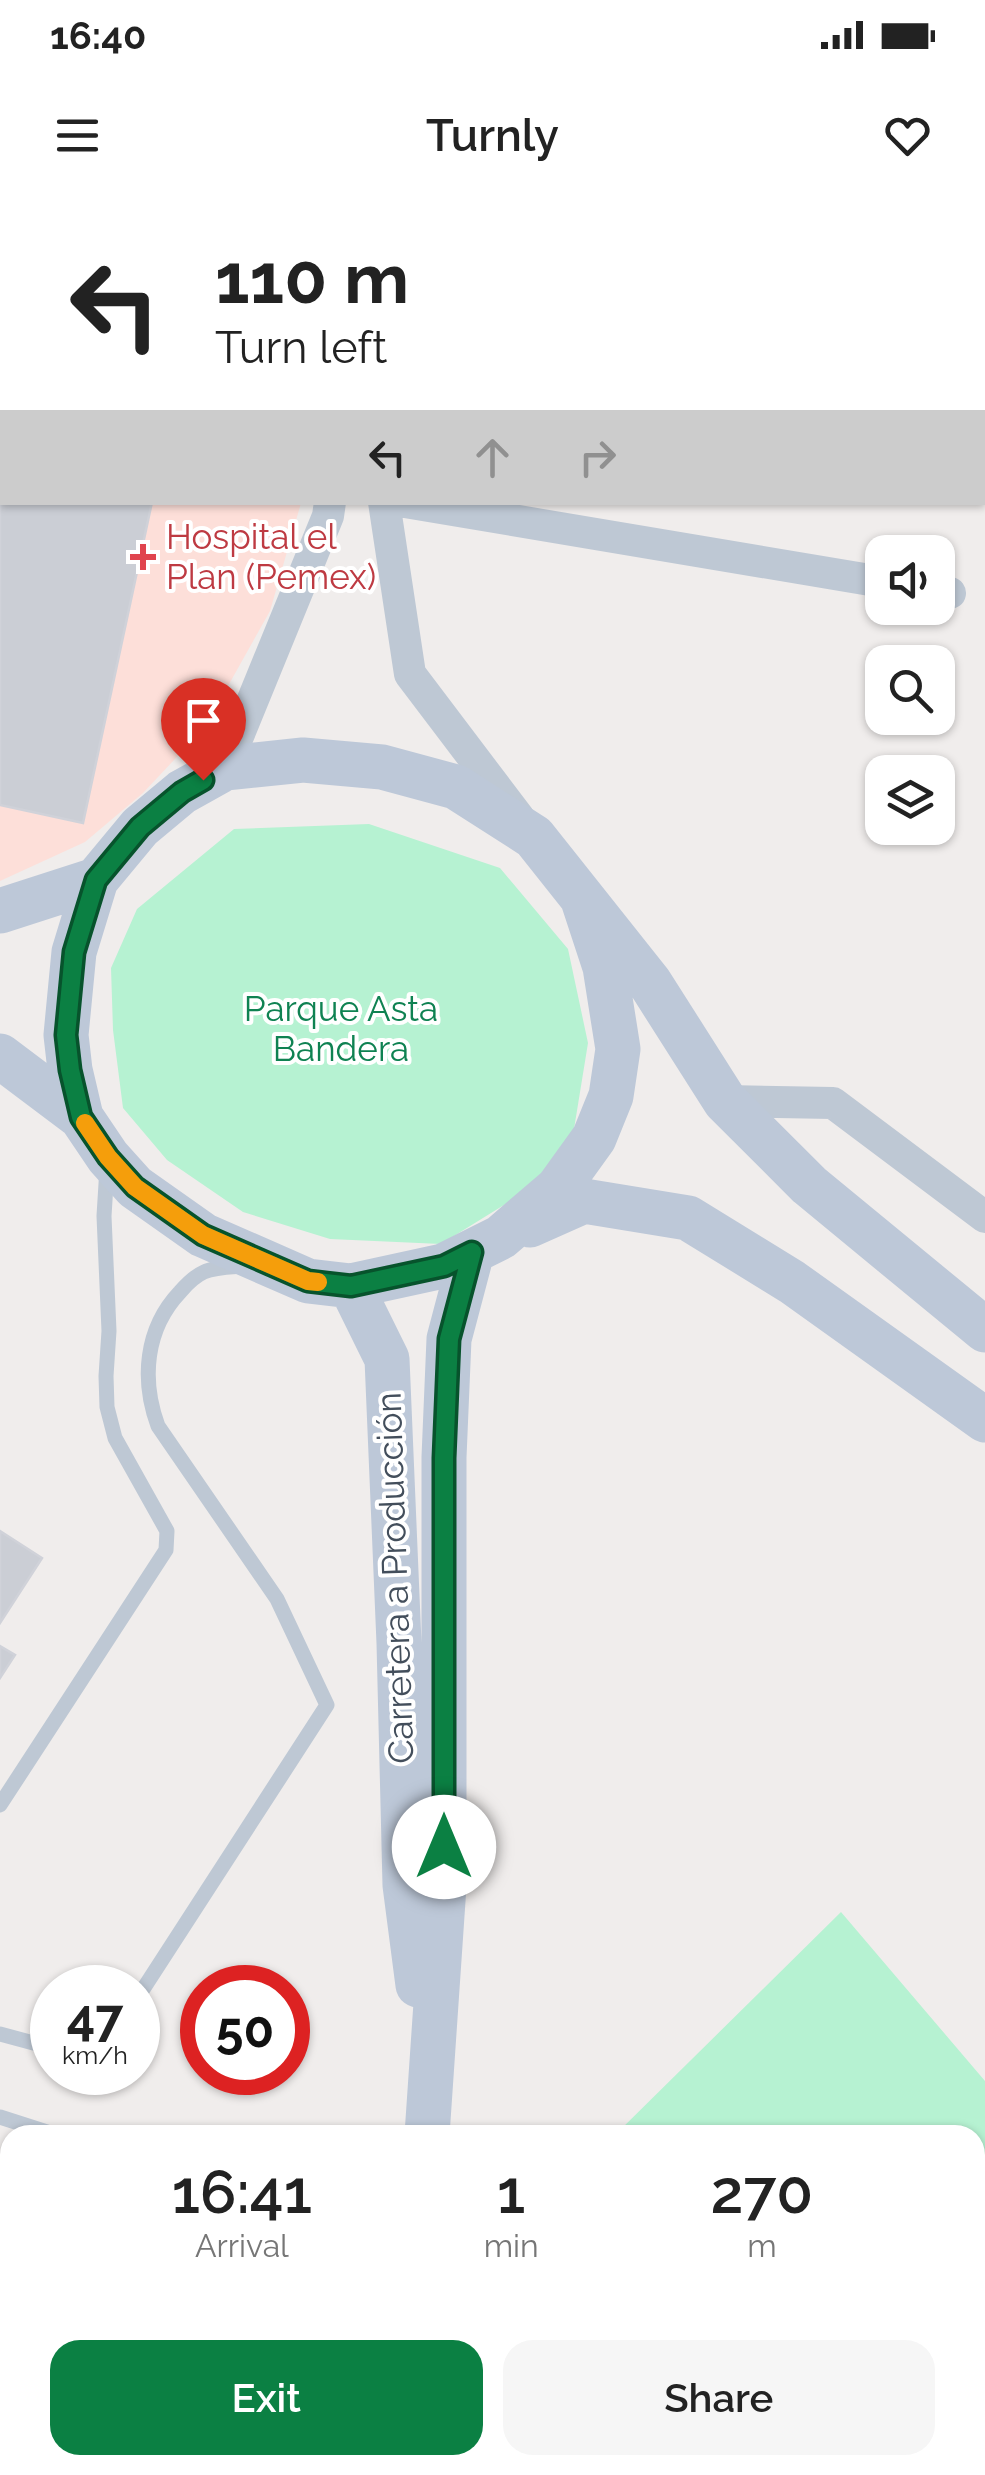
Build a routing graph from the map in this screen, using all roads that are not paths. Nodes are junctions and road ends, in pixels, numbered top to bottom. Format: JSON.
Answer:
{"nodes":[{"id":1,"x":330,"y":505,"type":"edge"},
{"id":2,"x":384,"y":505,"type":"edge"},
{"id":3,"x":424,"y":505,"type":"edge"},
{"id":4,"x":865,"y":579,"type":"edge"},
{"id":5,"x":225,"y":768,"type":"junction"},
{"id":6,"x":534,"y":837,"type":"junction"},
{"id":7,"x":96,"y":880,"type":"junction"},
{"id":8,"x":583,"y":900,"type":"junction"},
{"id":9,"x":0,"y":911,"type":"edge"},
{"id":10,"x":0,"y":1056,"type":"edge"},
{"id":11,"x":725,"y":1100,"type":"junction"},
{"id":12,"x":81,"y":1117,"type":"junction"},
{"id":13,"x":108,"y":1157,"type":"junction"},
{"id":14,"x":985,"y":1217,"type":"edge"},
{"id":15,"x":487,"y":1245,"type":"junction"},
{"id":16,"x":267,"y":1262,"type":"junction"},
{"id":17,"x":351,"y":1286,"type":"junction"},
{"id":18,"x":985,"y":1330,"type":"edge"},
{"id":19,"x":985,"y":1420,"type":"edge"},
{"id":20,"x":0,"y":1805,"type":"edge"},
{"id":21,"x":159,"y":1965,"type":"edge"},
{"id":22,"x":0,"y":2034,"type":"edge"},
{"id":23,"x":30,"y":2042,"type":"edge"},
{"id":24,"x":430,"y":2072,"type":"junction"},
{"id":25,"x":0,"y":2117,"type":"edge"},
{"id":26,"x":25,"y":2125,"type":"edge"},
{"id":27,"x":427,"y":2125,"type":"edge"}],
"edges":[{"from":1,"to":5,"type":"street"},
{"from":2,"to":6,"type":"street"},
{"from":3,"to":4,"type":"street"},
{"from":5,"to":6,"type":"main road"},
{"from":5,"to":7,"type":"main road"},
{"from":6,"to":8,"type":"main road"},
{"from":7,"to":9,"type":"main road"},
{"from":7,"to":12,"type":"main road"},
{"from":8,"to":11,"type":"main road"},
{"from":8,"to":15,"type":"main road"},
{"from":10,"to":12,"type":"main road"},
{"from":11,"to":14,"type":"street"},
{"from":11,"to":18,"type":"main road"},
{"from":12,"to":13,"type":"main road"},
{"from":13,"to":16,"type":"main road"},
{"from":13,"to":20,"type":"lane"},
{"from":15,"to":17,"type":"main road"},
{"from":15,"to":19,"type":"main road"},
{"from":15,"to":24,"type":"main road","name":"Carretera a Producción"},
{"from":16,"to":17,"type":"main road"},
{"from":16,"to":21,"type":"lane"},
{"from":17,"to":24,"type":"main road","name":"Carretera a Producción"},
{"from":22,"to":23,"type":"lane"},
{"from":24,"to":27,"type":"main road"},
{"from":25,"to":26,"type":"lane"}]}
